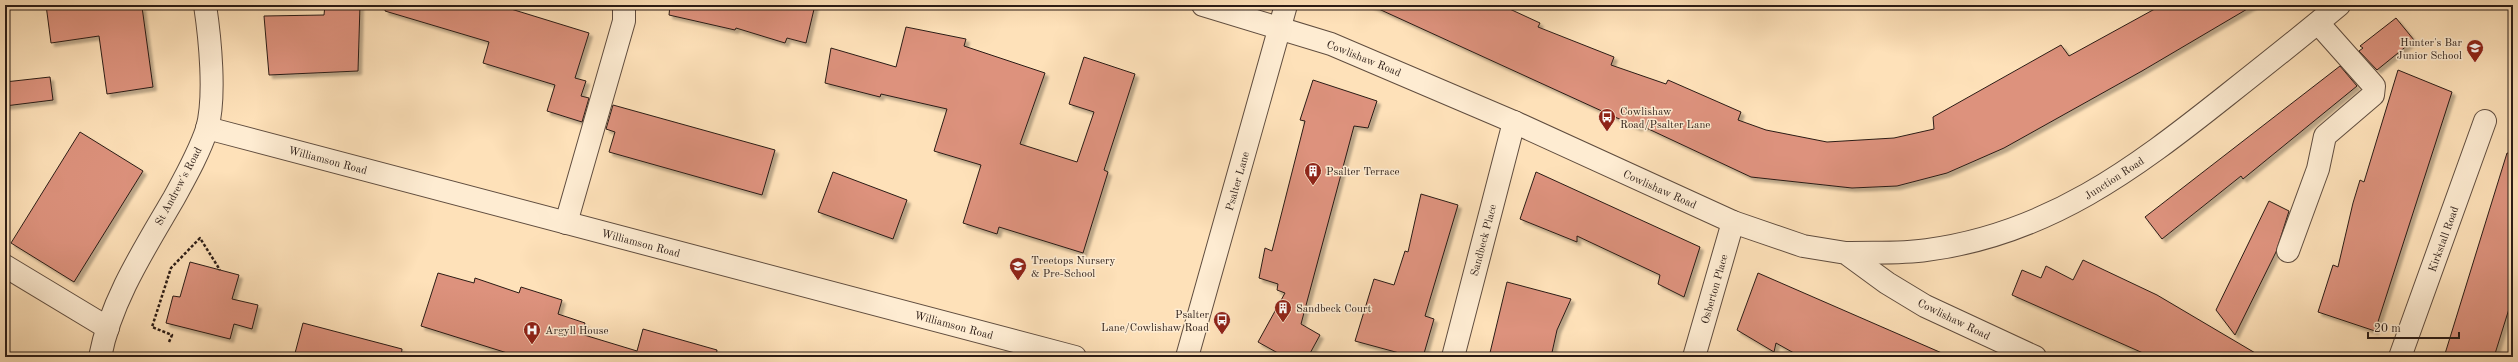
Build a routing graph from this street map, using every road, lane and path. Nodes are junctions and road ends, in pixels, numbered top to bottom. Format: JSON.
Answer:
{"nodes":[{"id":1,"x":205,"y":5,"type":"edge"},
{"id":2,"x":624,"y":5,"type":"edge"},
{"id":3,"x":1203,"y":5,"type":"edge"},
{"id":4,"x":1286,"y":5,"type":"edge"},
{"id":5,"x":2339,"y":5,"type":"edge"},
{"id":6,"x":2318,"y":23,"type":"junction"},
{"id":7,"x":1280,"y":27,"type":"junction"},
{"id":8,"x":2485,"y":121,"type":"dead end"},
{"id":9,"x":1514,"y":122,"type":"junction"},
{"id":10,"x":207,"y":128,"type":"junction"},
{"id":11,"x":1733,"y":222,"type":"junction"},
{"id":12,"x":566,"y":223,"type":"junction"},
{"id":13,"x":2288,"y":250,"type":"dead end"},
{"id":14,"x":1846,"y":253,"type":"junction"},
{"id":15,"x":5,"y":266,"type":"edge"},
{"id":16,"x":220,"y":270,"type":"dead end"},
{"id":17,"x":108,"y":328,"type":"junction"},
{"id":18,"x":169,"y":342,"type":"dead end"},
{"id":19,"x":100,"y":357,"type":"edge"},
{"id":20,"x":1075,"y":357,"type":"edge"},
{"id":21,"x":1187,"y":357,"type":"edge"},
{"id":22,"x":1453,"y":357,"type":"edge"},
{"id":23,"x":1694,"y":357,"type":"edge"},
{"id":24,"x":2035,"y":357,"type":"edge"},
{"id":25,"x":2400,"y":357,"type":"edge"}],
"edges":[{"from":1,"to":10,"type":"street","name":"St Andrew's Road"},
{"from":2,"to":12,"type":"street"},
{"from":3,"to":7,"type":"street","name":"Cowlishaw Road"},
{"from":4,"to":7,"type":"street","name":"Psalter Lane"},
{"from":5,"to":6,"type":"street","name":"Junction Road"},
{"from":6,"to":13,"type":"street"},
{"from":6,"to":14,"type":"street","name":"Junction Road"},
{"from":7,"to":9,"type":"street","name":"Cowlishaw Road"},
{"from":7,"to":21,"type":"street","name":"Psalter Lane"},
{"from":8,"to":25,"type":"street","name":"Kirkstall Road"},
{"from":9,"to":11,"type":"street","name":"Cowlishaw Road"},
{"from":9,"to":22,"type":"street","name":"Sandbeck Place"},
{"from":10,"to":12,"type":"street","name":"Williamson Road"},
{"from":10,"to":17,"type":"street","name":"St Andrew's Road"},
{"from":11,"to":14,"type":"street","name":"Cowlishaw Road"},
{"from":11,"to":23,"type":"street","name":"Osberton Place"},
{"from":12,"to":20,"type":"street","name":"Williamson Road"},
{"from":14,"to":24,"type":"street","name":"Cowlishaw Road"},
{"from":15,"to":17,"type":"street"},
{"from":16,"to":18,"type":"path"},
{"from":17,"to":19,"type":"street","name":"St Andrew's Road"}]}
